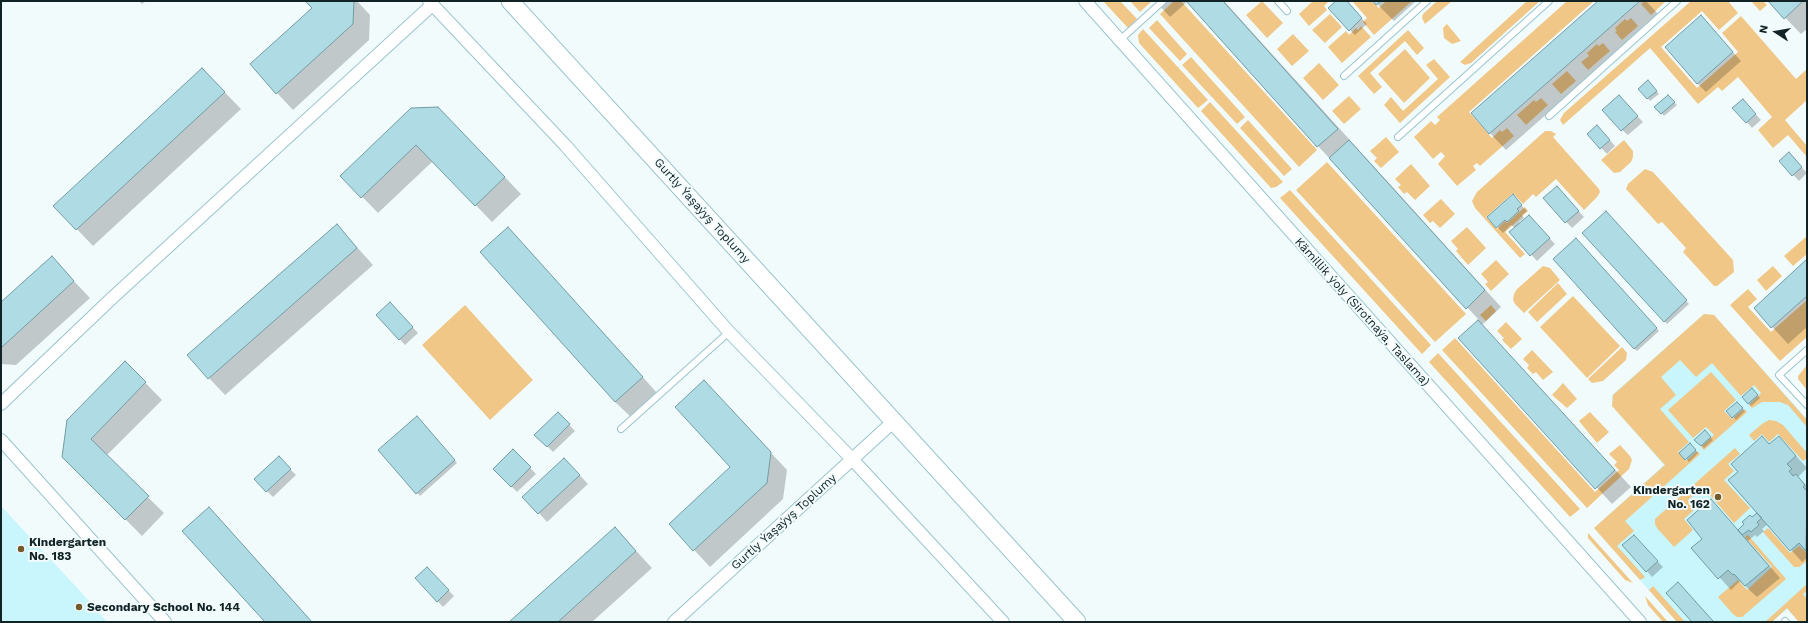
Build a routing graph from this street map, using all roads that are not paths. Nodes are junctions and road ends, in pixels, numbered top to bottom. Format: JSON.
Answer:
{"nodes":[{"id":1,"x":510,"y":1,"type":"edge"},
{"id":2,"x":1085,"y":1,"type":"edge"},
{"id":3,"x":1163,"y":1,"type":"edge"},
{"id":4,"x":1278,"y":1,"type":"edge"},
{"id":5,"x":1427,"y":1,"type":"edge"},
{"id":6,"x":1550,"y":1,"type":"edge"},
{"id":7,"x":1677,"y":1,"type":"edge"},
{"id":8,"x":430,"y":3,"type":"edge"},
{"id":9,"x":1287,"y":11,"type":"dead end"},
{"id":10,"x":1120,"y":40,"type":"junction"},
{"id":11,"x":1344,"y":76,"type":"dead end"},
{"id":12,"x":1549,"y":116,"type":"dead end"},
{"id":13,"x":1398,"y":137,"type":"dead end"},
{"id":14,"x":729,"y":332,"type":"junction"},
{"id":15,"x":1807,"y":350,"type":"edge"},
{"id":16,"x":1,"y":404,"type":"edge"},
{"id":17,"x":1807,"y":405,"type":"edge"},
{"id":18,"x":894,"y":421,"type":"junction"},
{"id":19,"x":622,"y":429,"type":"dead end"},
{"id":20,"x":1,"y":440,"type":"edge"},
{"id":21,"x":852,"y":459,"type":"junction"},
{"id":22,"x":165,"y":622,"type":"edge"},
{"id":23,"x":674,"y":622,"type":"edge"},
{"id":24,"x":1003,"y":622,"type":"edge"},
{"id":25,"x":1077,"y":622,"type":"edge"},
{"id":26,"x":1640,"y":622,"type":"edge"}],
"edges":[{"from":1,"to":18,"type":"street","name":"Gurtly Ýaşaýyş Toplumy"},
{"from":2,"to":10,"type":"street","name":"Kämillik ýoly (Sirotnaýa, Taslama)"},
{"from":3,"to":10,"type":"lane"},
{"from":4,"to":9,"type":"lane"},
{"from":5,"to":11,"type":"lane"},
{"from":6,"to":13,"type":"lane"},
{"from":7,"to":12,"type":"lane"},
{"from":8,"to":14,"type":"street"},
{"from":8,"to":16,"type":"street"},
{"from":10,"to":26,"type":"street","name":"Kämillik ýoly (Sirotnaýa, Taslama)"},
{"from":14,"to":19,"type":"lane"},
{"from":14,"to":21,"type":"street"},
{"from":15,"to":17,"type":"lane"},
{"from":18,"to":21,"type":"street","name":"Gurtly Ýaşaýyş Toplumy"},
{"from":18,"to":25,"type":"street","name":"Gurtly Ýaşaýyş Toplumy"},
{"from":20,"to":22,"type":"street"},
{"from":21,"to":23,"type":"street","name":"Gurtly Ýaşaýyş Toplumy"},
{"from":21,"to":24,"type":"street"}]}
